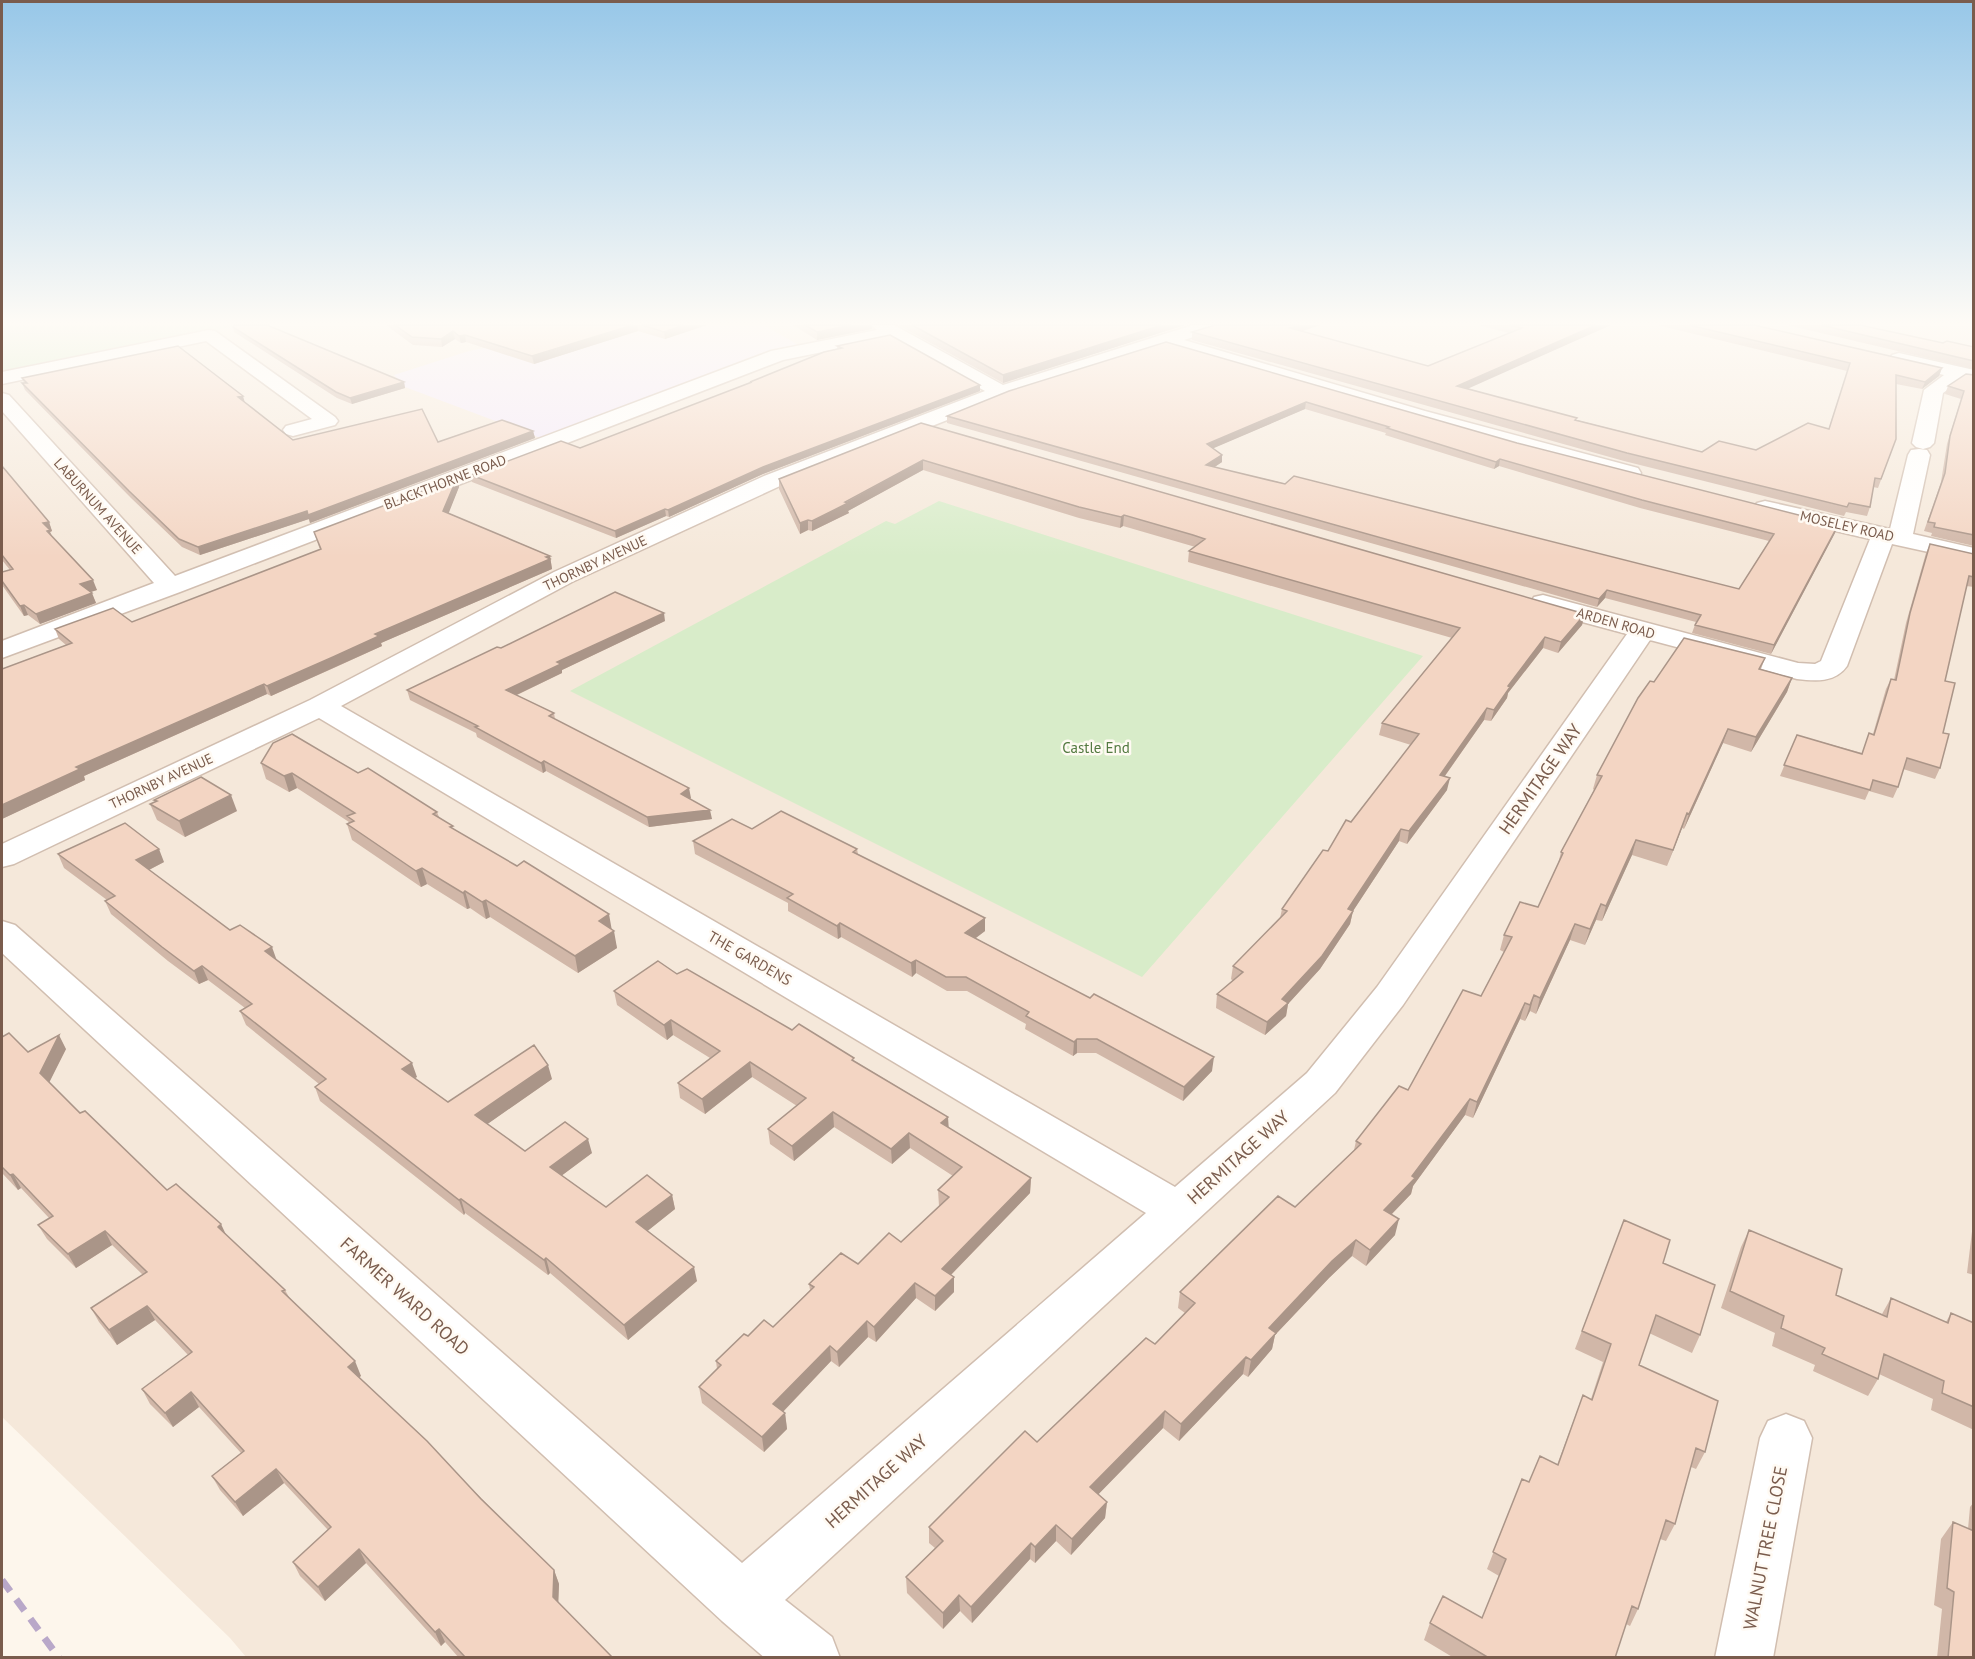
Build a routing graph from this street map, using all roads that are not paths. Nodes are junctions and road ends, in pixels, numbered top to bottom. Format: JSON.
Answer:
{"nodes":[{"id":1,"x":5,"y":402,"type":"edge"},
{"id":2,"x":311,"y":402,"type":"edge"},
{"id":3,"x":654,"y":402,"type":"edge"},
{"id":4,"x":973,"y":402,"type":"edge"},
{"id":5,"x":1376,"y":402,"type":"edge"},
{"id":6,"x":1931,"y":402,"type":"edge"},
{"id":7,"x":919,"y":423,"type":"junction"},
{"id":8,"x":293,"y":430,"type":"dead end"},
{"id":9,"x":953,"y":433,"type":"edge"},
{"id":10,"x":1654,"y":479,"type":"edge"},
{"id":11,"x":1743,"y":502,"type":"edge"},
{"id":12,"x":1892,"y":536,"type":"junction"},
{"id":13,"x":1974,"y":555,"type":"edge"},
{"id":14,"x":171,"y":587,"type":"junction"},
{"id":15,"x":1516,"y":595,"type":"edge"},
{"id":16,"x":1642,"y":631,"type":"junction"},
{"id":17,"x":2,"y":650,"type":"edge"},
{"id":18,"x":320,"y":706,"type":"junction"},
{"id":19,"x":2,"y":856,"type":"edge"},
{"id":20,"x":2,"y":933,"type":"edge"},
{"id":21,"x":1178,"y":1210,"type":"junction"},
{"id":22,"x":1786,"y":1438,"type":"dead end"},
{"id":23,"x":742,"y":1601,"type":"junction"},
{"id":24,"x":811,"y":1658,"type":"edge"},
{"id":25,"x":1744,"y":1658,"type":"edge"}],
"edges":[{"from":1,"to":14,"type":"street","name":"LABURNUM AVENUE"},
{"from":2,"to":8,"type":"street"},
{"from":3,"to":14,"type":"street","name":"BLACKTHORNE ROAD"},
{"from":4,"to":7,"type":"street","name":"THORNBY AVENUE"},
{"from":5,"to":10,"type":"street"},
{"from":6,"to":12,"type":"street","name":"ARDEN ROAD"},
{"from":7,"to":9,"type":"street"},
{"from":7,"to":18,"type":"street","name":"THORNBY AVENUE"},
{"from":11,"to":12,"type":"street","name":"MOSELEY ROAD"},
{"from":12,"to":13,"type":"street","name":"MOSELEY ROAD"},
{"from":12,"to":16,"type":"street","name":"ARDEN ROAD"},
{"from":14,"to":17,"type":"street","name":"BLACKTHORNE ROAD"},
{"from":15,"to":16,"type":"street","name":"ARDEN ROAD"},
{"from":16,"to":21,"type":"street","name":"HERMITAGE WAY"},
{"from":18,"to":19,"type":"street","name":"THORNBY AVENUE"},
{"from":18,"to":21,"type":"street","name":"THE GARDENS"},
{"from":20,"to":23,"type":"street","name":"FARMER WARD ROAD"},
{"from":21,"to":23,"type":"street","name":"HERMITAGE WAY"},
{"from":22,"to":25,"type":"street","name":"WALNUT TREE CLOSE"},
{"from":23,"to":24,"type":"street","name":"FARMER WARD ROAD"}]}
